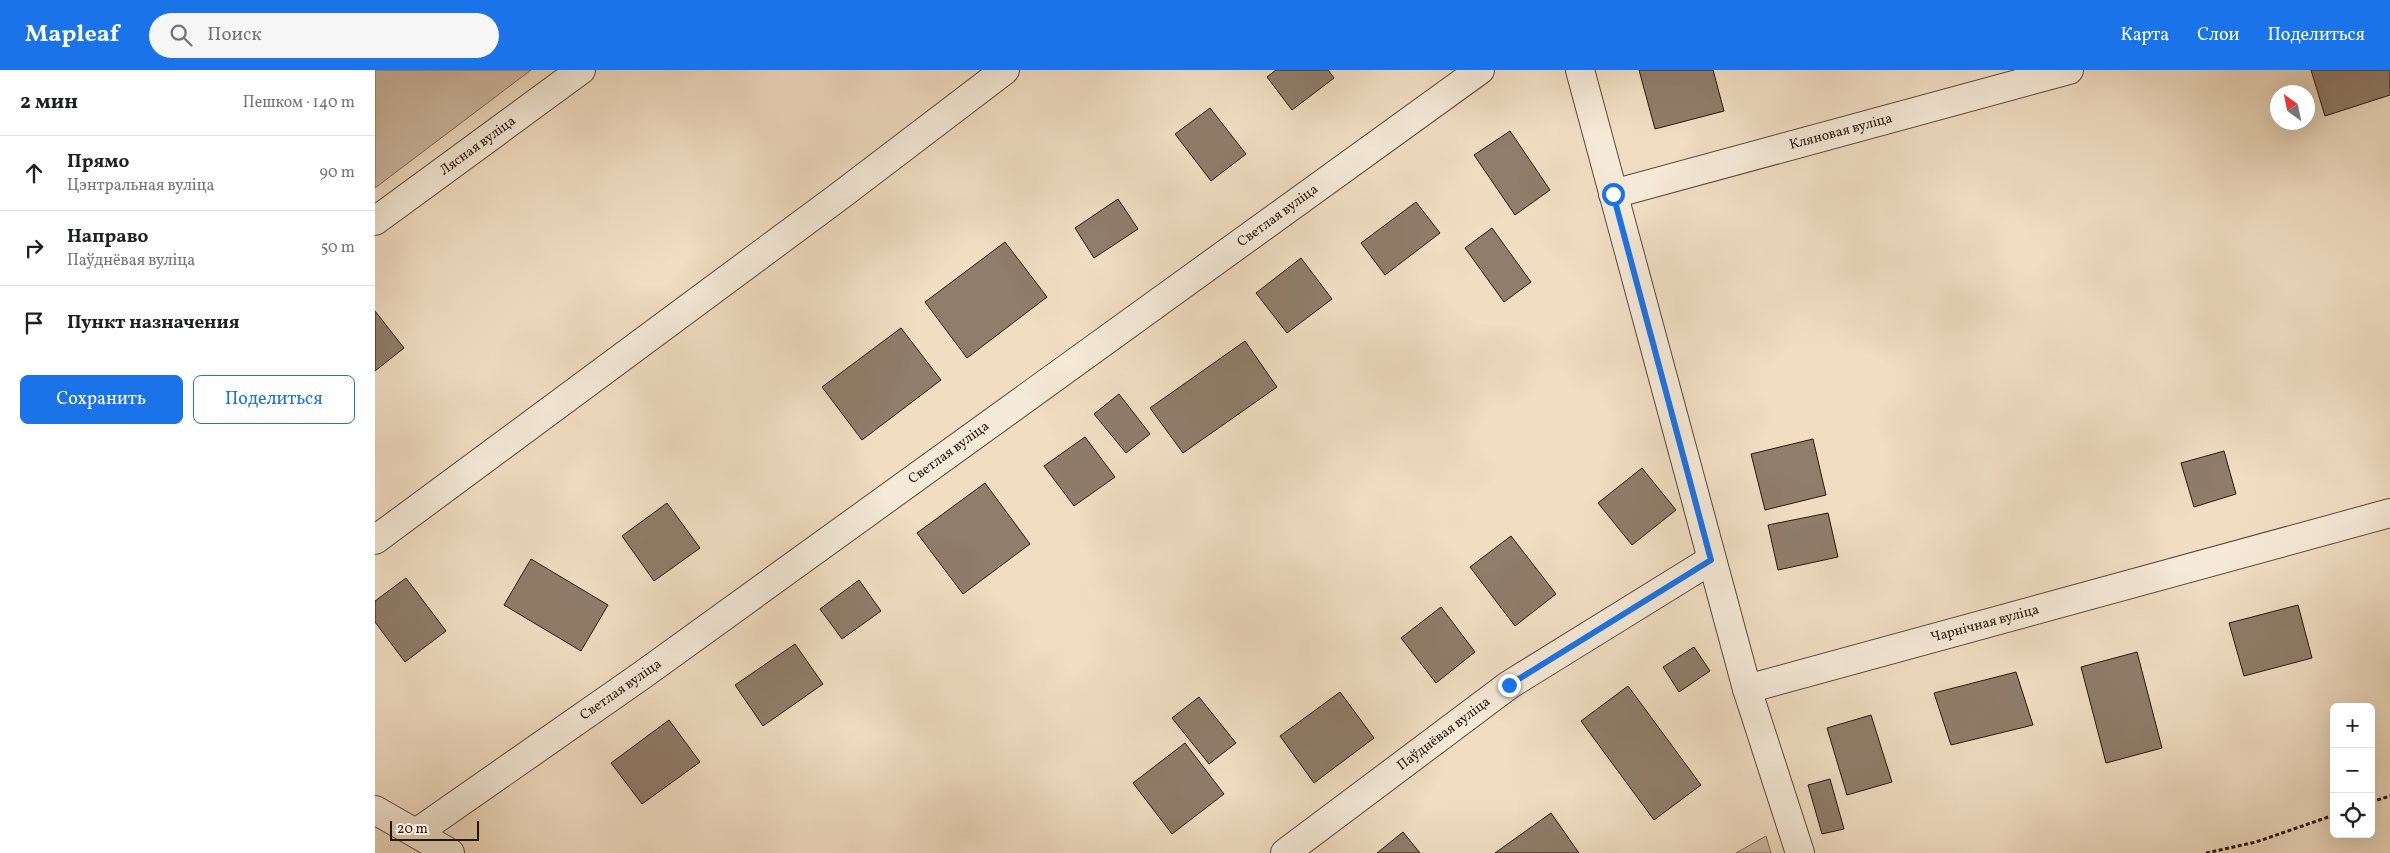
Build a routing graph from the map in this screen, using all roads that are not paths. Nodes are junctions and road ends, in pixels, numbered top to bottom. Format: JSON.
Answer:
{"nodes":[{"id":1,"x":581,"y":70,"type":"edge"},
{"id":2,"x":1005,"y":70,"type":"edge"},
{"id":3,"x":1480,"y":70,"type":"edge"},
{"id":4,"x":1580,"y":70,"type":"edge"},
{"id":5,"x":2069,"y":70,"type":"edge"},
{"id":6,"x":1613,"y":194,"type":"junction"},
{"id":7,"x":375,"y":221,"type":"edge"},
{"id":8,"x":2390,"y":513,"type":"edge"},
{"id":9,"x":375,"y":540,"type":"edge"},
{"id":10,"x":1711,"y":560,"type":"junction"},
{"id":11,"x":1747,"y":690,"type":"junction"},
{"id":12,"x":375,"y":810,"type":"edge"},
{"id":13,"x":416,"y":833,"type":"junction"},
{"id":14,"x":450,"y":853,"type":"edge"},
{"id":15,"x":1285,"y":853,"type":"edge"},
{"id":16,"x":1800,"y":853,"type":"edge"}],
"edges":[{"from":1,"to":7,"type":"street","name":"Лясная вуліца"},
{"from":2,"to":9,"type":"street"},
{"from":3,"to":13,"type":"street","name":"Светлая вуліца"},
{"from":4,"to":6,"type":"street"},
{"from":5,"to":6,"type":"street","name":"Кляновая вуліца"},
{"from":6,"to":10,"type":"street"},
{"from":8,"to":11,"type":"street","name":"Чарнічная вуліца"},
{"from":10,"to":11,"type":"street"},
{"from":10,"to":15,"type":"street","name":"Паўднёвая вуліца"},
{"from":11,"to":16,"type":"street"},
{"from":12,"to":13,"type":"street"},
{"from":13,"to":14,"type":"street"}]}
